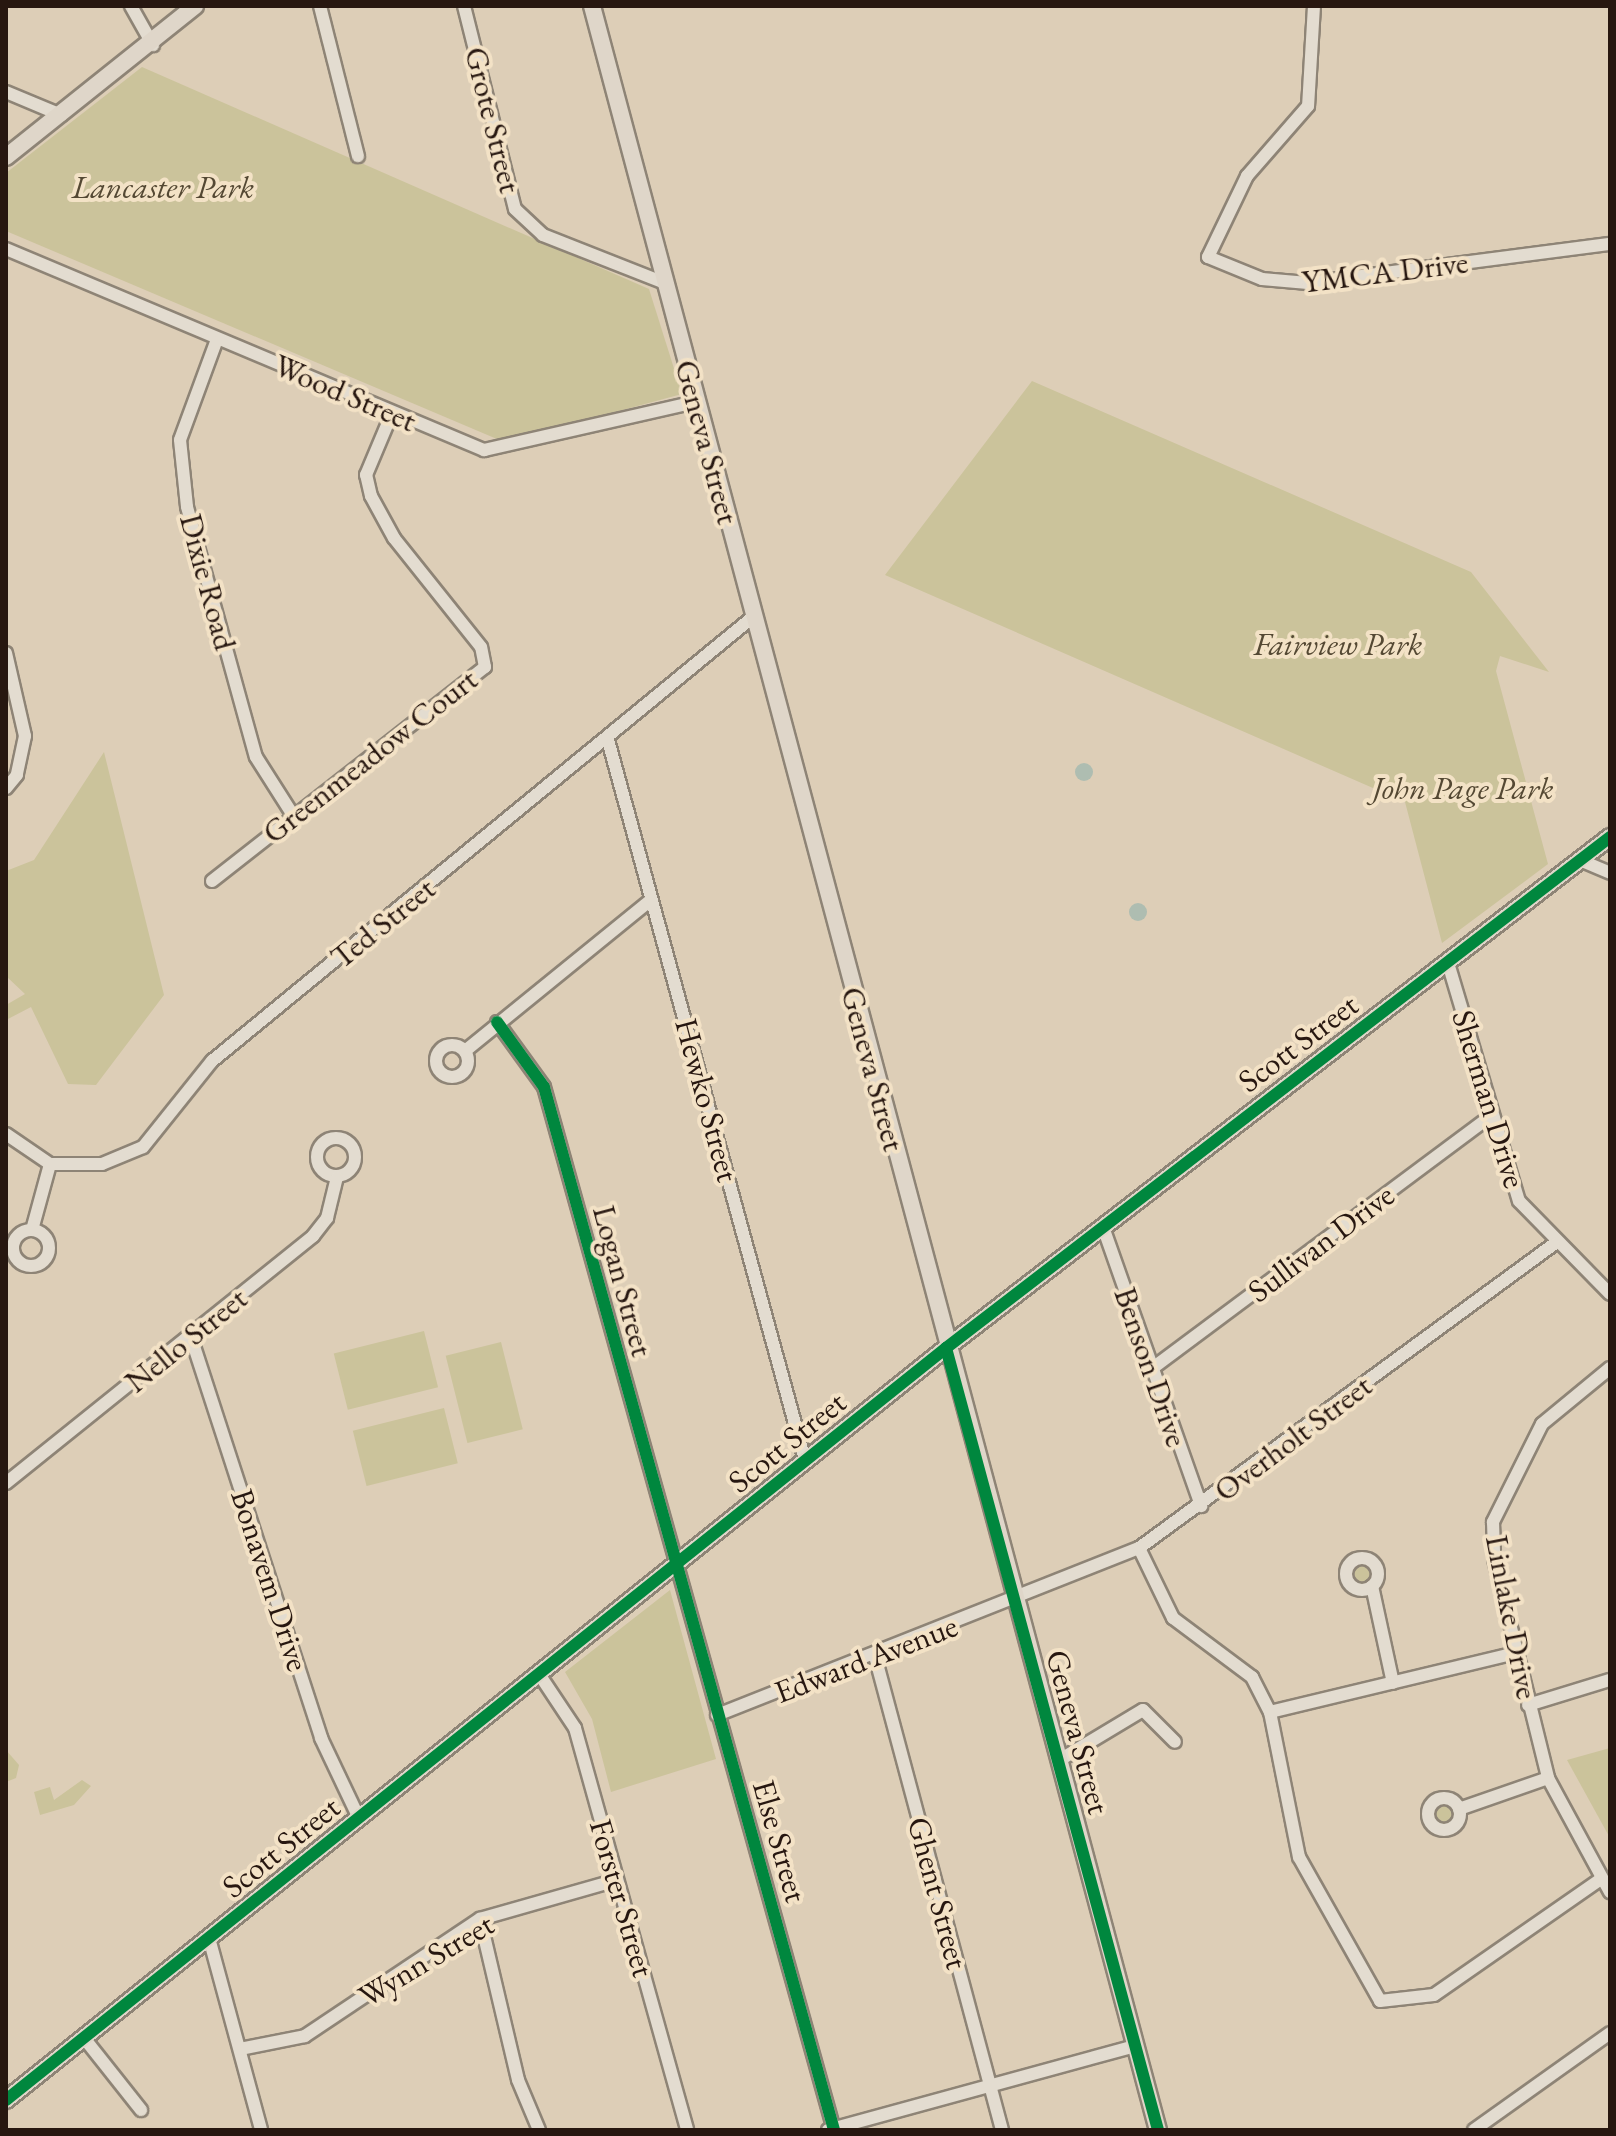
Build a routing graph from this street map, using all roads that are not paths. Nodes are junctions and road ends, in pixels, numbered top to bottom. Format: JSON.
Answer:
{"nodes":[{"id":1,"x":131,"y":6,"type":"edge"},
{"id":2,"x":195,"y":6,"type":"edge"},
{"id":3,"x":320,"y":6,"type":"edge"},
{"id":4,"x":464,"y":6,"type":"edge"},
{"id":5,"x":592,"y":6,"type":"edge"},
{"id":6,"x":1314,"y":6,"type":"edge"},
{"id":7,"x":153,"y":45,"type":"junction"},
{"id":8,"x":6,"y":92,"type":"edge"},
{"id":9,"x":61,"y":115,"type":"junction"},
{"id":10,"x":358,"y":156,"type":"dead end"},
{"id":11,"x":6,"y":157,"type":"edge"},
{"id":12,"x":1610,"y":244,"type":"edge"},
{"id":13,"x":6,"y":249,"type":"edge"},
{"id":14,"x":665,"y":283,"type":"junction"},
{"id":15,"x":216,"y":342,"type":"junction"},
{"id":16,"x":696,"y":402,"type":"junction"},
{"id":17,"x":392,"y":413,"type":"junction"},
{"id":18,"x":753,"y":617,"type":"junction"},
{"id":19,"x":6,"y":653,"type":"edge"},
{"id":20,"x":608,"y":740,"type":"junction"},
{"id":21,"x":6,"y":788,"type":"edge"},
{"id":22,"x":293,"y":815,"type":"junction"},
{"id":23,"x":1610,"y":837,"type":"edge"},
{"id":24,"x":1580,"y":860,"type":"junction"},
{"id":25,"x":1610,"y":873,"type":"edge"},
{"id":26,"x":212,"y":881,"type":"dead end"},
{"id":27,"x":651,"y":900,"type":"junction"},
{"id":28,"x":1448,"y":963,"type":"junction"},
{"id":29,"x":497,"y":1022,"type":"junction"},
{"id":30,"x":465,"y":1051,"type":"dead end"},
{"id":31,"x":1492,"y":1115,"type":"junction"},
{"id":32,"x":6,"y":1134,"type":"edge"},
{"id":33,"x":50,"y":1164,"type":"junction"},
{"id":34,"x":337,"y":1177,"type":"dead end"},
{"id":35,"x":1103,"y":1227,"type":"junction"},
{"id":36,"x":32,"y":1230,"type":"dead end"},
{"id":37,"x":1554,"y":1244,"type":"junction"},
{"id":38,"x":1610,"y":1294,"type":"edge"},
{"id":39,"x":191,"y":1337,"type":"junction"},
{"id":40,"x":946,"y":1348,"type":"junction"},
{"id":41,"x":1610,"y":1368,"type":"edge"},
{"id":42,"x":1150,"y":1370,"type":"junction"},
{"id":43,"x":805,"y":1460,"type":"junction"},
{"id":44,"x":6,"y":1483,"type":"edge"},
{"id":45,"x":1201,"y":1506,"type":"junction"},
{"id":46,"x":1139,"y":1548,"type":"junction"},
{"id":47,"x":675,"y":1566,"type":"junction"},
{"id":48,"x":1372,"y":1586,"type":"dead end"},
{"id":49,"x":1015,"y":1603,"type":"junction"},
{"id":50,"x":1515,"y":1653,"type":"junction"},
{"id":51,"x":875,"y":1656,"type":"junction"},
{"id":52,"x":539,"y":1674,"type":"junction"},
{"id":53,"x":1610,"y":1680,"type":"edge"},
{"id":54,"x":1393,"y":1683,"type":"junction"},
{"id":55,"x":1528,"y":1705,"type":"junction"},
{"id":56,"x":1270,"y":1712,"type":"junction"},
{"id":57,"x":717,"y":1715,"type":"junction"},
{"id":58,"x":1175,"y":1742,"type":"dead end"},
{"id":59,"x":1058,"y":1761,"type":"junction"},
{"id":60,"x":1548,"y":1778,"type":"junction"},
{"id":61,"x":1459,"y":1809,"type":"dead end"},
{"id":62,"x":359,"y":1818,"type":"junction"},
{"id":63,"x":1601,"y":1879,"type":"junction"},
{"id":64,"x":617,"y":1880,"type":"junction"},
{"id":65,"x":1610,"y":1892,"type":"edge"},
{"id":66,"x":480,"y":1919,"type":"junction"},
{"id":67,"x":209,"y":1938,"type":"junction"},
{"id":68,"x":1610,"y":2033,"type":"edge"},
{"id":69,"x":84,"y":2038,"type":"junction"},
{"id":70,"x":1135,"y":2046,"type":"junction"},
{"id":71,"x":240,"y":2049,"type":"junction"},
{"id":72,"x":989,"y":2086,"type":"junction"},
{"id":73,"x":6,"y":2100,"type":"edge"},
{"id":74,"x":141,"y":2110,"type":"dead end"},
{"id":75,"x":832,"y":2129,"type":"edge"},
{"id":76,"x":261,"y":2130,"type":"edge"},
{"id":77,"x":539,"y":2130,"type":"edge"},
{"id":78,"x":687,"y":2130,"type":"edge"},
{"id":79,"x":1002,"y":2130,"type":"edge"},
{"id":80,"x":1158,"y":2130,"type":"edge"},
{"id":81,"x":1474,"y":2130,"type":"edge"}],
"edges":[{"from":1,"to":7,"type":"street"},
{"from":2,"to":7,"type":"main road"},
{"from":3,"to":10,"type":"street"},
{"from":4,"to":14,"type":"street","name":"Grote Street"},
{"from":5,"to":14,"type":"main road","name":"Geneva Street"},
{"from":6,"to":12,"type":"street","name":"YMCA Drive"},
{"from":7,"to":9,"type":"main road"},
{"from":8,"to":9,"type":"street"},
{"from":9,"to":11,"type":"main road"},
{"from":13,"to":15,"type":"street","name":"Wood Street"},
{"from":14,"to":16,"type":"main road","name":"Geneva Street"},
{"from":15,"to":17,"type":"street","name":"Wood Street"},
{"from":15,"to":22,"type":"street","name":"Dixie Road"},
{"from":16,"to":17,"type":"street","name":"Wood Street"},
{"from":16,"to":18,"type":"main road","name":"Geneva Street"},
{"from":17,"to":22,"type":"street","name":"Greenmeadow Court"},
{"from":18,"to":20,"type":"street","name":"Ted Street"},
{"from":18,"to":40,"type":"main road","name":"Geneva Street"},
{"from":19,"to":21,"type":"street"},
{"from":20,"to":27,"type":"street","name":"Hewko Street"},
{"from":20,"to":33,"type":"street","name":"Ted Street"},
{"from":22,"to":26,"type":"street","name":"Greenmeadow Court"},
{"from":23,"to":24,"type":"main road","name":"Scott Street"},
{"from":24,"to":25,"type":"street"},
{"from":24,"to":28,"type":"main road","name":"Scott Street"},
{"from":27,"to":29,"type":"street"},
{"from":27,"to":43,"type":"street","name":"Hewko Street"},
{"from":28,"to":31,"type":"street","name":"Sherman Drive"},
{"from":28,"to":35,"type":"main road","name":"Scott Street"},
{"from":29,"to":30,"type":"street"},
{"from":29,"to":47,"type":"street","name":"Logan Street"},
{"from":31,"to":37,"type":"street","name":"Sherman Drive"},
{"from":31,"to":42,"type":"street","name":"Sullivan Drive"},
{"from":32,"to":33,"type":"street"},
{"from":33,"to":36,"type":"street"},
{"from":34,"to":39,"type":"street","name":"Nello Street"},
{"from":35,"to":40,"type":"main road","name":"Scott Street"},
{"from":35,"to":42,"type":"street","name":"Benson Drive"},
{"from":37,"to":38,"type":"street","name":"Sherman Drive"},
{"from":37,"to":45,"type":"street","name":"Overholt Street"},
{"from":39,"to":44,"type":"street","name":"Nello Street"},
{"from":39,"to":62,"type":"street","name":"Bonavem Drive"},
{"from":40,"to":43,"type":"main road","name":"Scott Street"},
{"from":40,"to":49,"type":"main road","name":"Geneva Street"},
{"from":41,"to":50,"type":"street","name":"Linlake Drive"},
{"from":42,"to":45,"type":"street","name":"Benson Drive"},
{"from":43,"to":47,"type":"main road","name":"Scott Street"},
{"from":45,"to":46,"type":"street","name":"Overholt Street"},
{"from":46,"to":49,"type":"street","name":"Overholt Street"},
{"from":46,"to":56,"type":"street"},
{"from":47,"to":52,"type":"main road","name":"Scott Street"},
{"from":47,"to":57,"type":"street","name":"Else Street"},
{"from":48,"to":54,"type":"street"},
{"from":49,"to":51,"type":"street","name":"Edward Avenue"},
{"from":49,"to":59,"type":"main road","name":"Geneva Street"},
{"from":50,"to":54,"type":"street"},
{"from":50,"to":55,"type":"street","name":"Linlake Drive"},
{"from":51,"to":57,"type":"street","name":"Edward Avenue"},
{"from":51,"to":72,"type":"street","name":"Ghent Street"},
{"from":52,"to":62,"type":"main road","name":"Scott Street"},
{"from":52,"to":64,"type":"street","name":"Forster Street"},
{"from":53,"to":55,"type":"street"},
{"from":54,"to":56,"type":"street"},
{"from":55,"to":60,"type":"street","name":"Linlake Drive"},
{"from":56,"to":63,"type":"street"},
{"from":57,"to":75,"type":"street","name":"Else Street"},
{"from":58,"to":59,"type":"street"},
{"from":59,"to":70,"type":"main road","name":"Geneva Street"},
{"from":60,"to":61,"type":"street"},
{"from":60,"to":63,"type":"street","name":"Linlake Drive"},
{"from":62,"to":67,"type":"main road","name":"Scott Street"},
{"from":63,"to":65,"type":"street","name":"Linlake Drive"},
{"from":64,"to":66,"type":"street","name":"Wynn Street"},
{"from":64,"to":78,"type":"street","name":"Forster Street"},
{"from":66,"to":71,"type":"street","name":"Wynn Street"},
{"from":66,"to":77,"type":"street"},
{"from":67,"to":69,"type":"main road","name":"Scott Street"},
{"from":67,"to":71,"type":"street"},
{"from":68,"to":81,"type":"street"},
{"from":69,"to":73,"type":"main road","name":"Scott Street"},
{"from":69,"to":74,"type":"street"},
{"from":70,"to":72,"type":"street"},
{"from":70,"to":80,"type":"main road","name":"Geneva Street"},
{"from":71,"to":76,"type":"street"},
{"from":72,"to":75,"type":"street"},
{"from":72,"to":79,"type":"street","name":"Ghent Street"}]}
